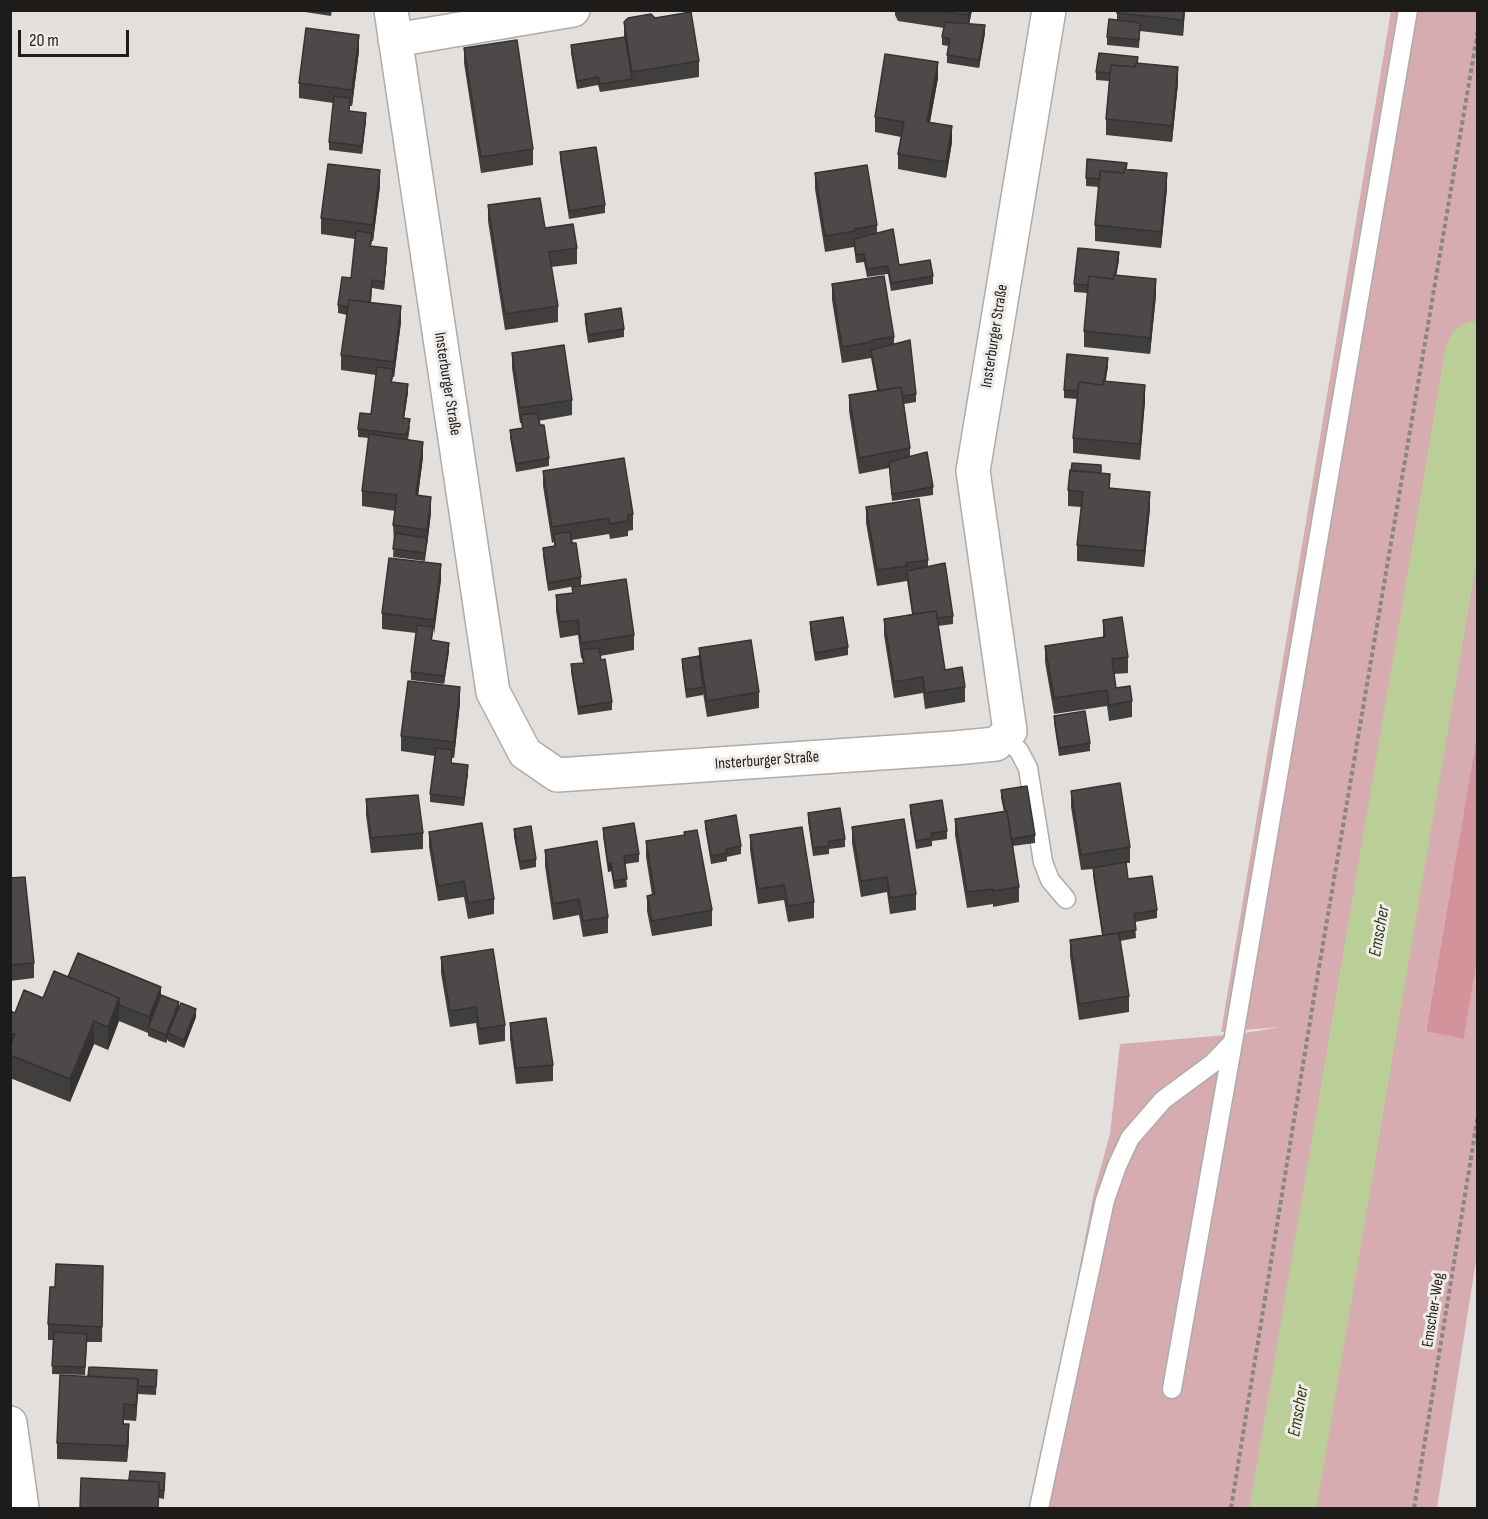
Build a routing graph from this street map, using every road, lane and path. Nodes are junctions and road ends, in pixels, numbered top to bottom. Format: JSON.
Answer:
{"nodes":[{"id":1,"x":573,"y":10,"type":"edge"},
{"id":2,"x":1049,"y":10,"type":"edge"},
{"id":3,"x":1408,"y":10,"type":"edge"},
{"id":4,"x":393,"y":25,"type":"edge"},
{"id":5,"x":1478,"y":30,"type":"edge"},
{"id":6,"x":1005,"y":736,"type":"junction"},
{"id":7,"x":1066,"y":899,"type":"dead end"},
{"id":8,"x":1233,"y":1042,"type":"junction"},
{"id":9,"x":1478,"y":1116,"type":"edge"},
{"id":10,"x":1173,"y":1389,"type":"dead end"},
{"id":11,"x":10,"y":1424,"type":"edge"},
{"id":12,"x":22,"y":1509,"type":"edge"},
{"id":13,"x":1039,"y":1509,"type":"edge"},
{"id":14,"x":1231,"y":1509,"type":"edge"},
{"id":15,"x":1414,"y":1509,"type":"edge"}],
"edges":[{"from":1,"to":4,"type":"street","name":"Insterburger Straße"},
{"from":2,"to":6,"type":"street","name":"Insterburger Straße"},
{"from":3,"to":8,"type":"lane"},
{"from":4,"to":6,"type":"street","name":"Insterburger Straße"},
{"from":5,"to":14,"type":"path"},
{"from":6,"to":7,"type":"lane"},
{"from":8,"to":10,"type":"lane"},
{"from":8,"to":13,"type":"lane"},
{"from":9,"to":15,"type":"path","name":"Emscher-Weg"},
{"from":11,"to":12,"type":"street"}]}
